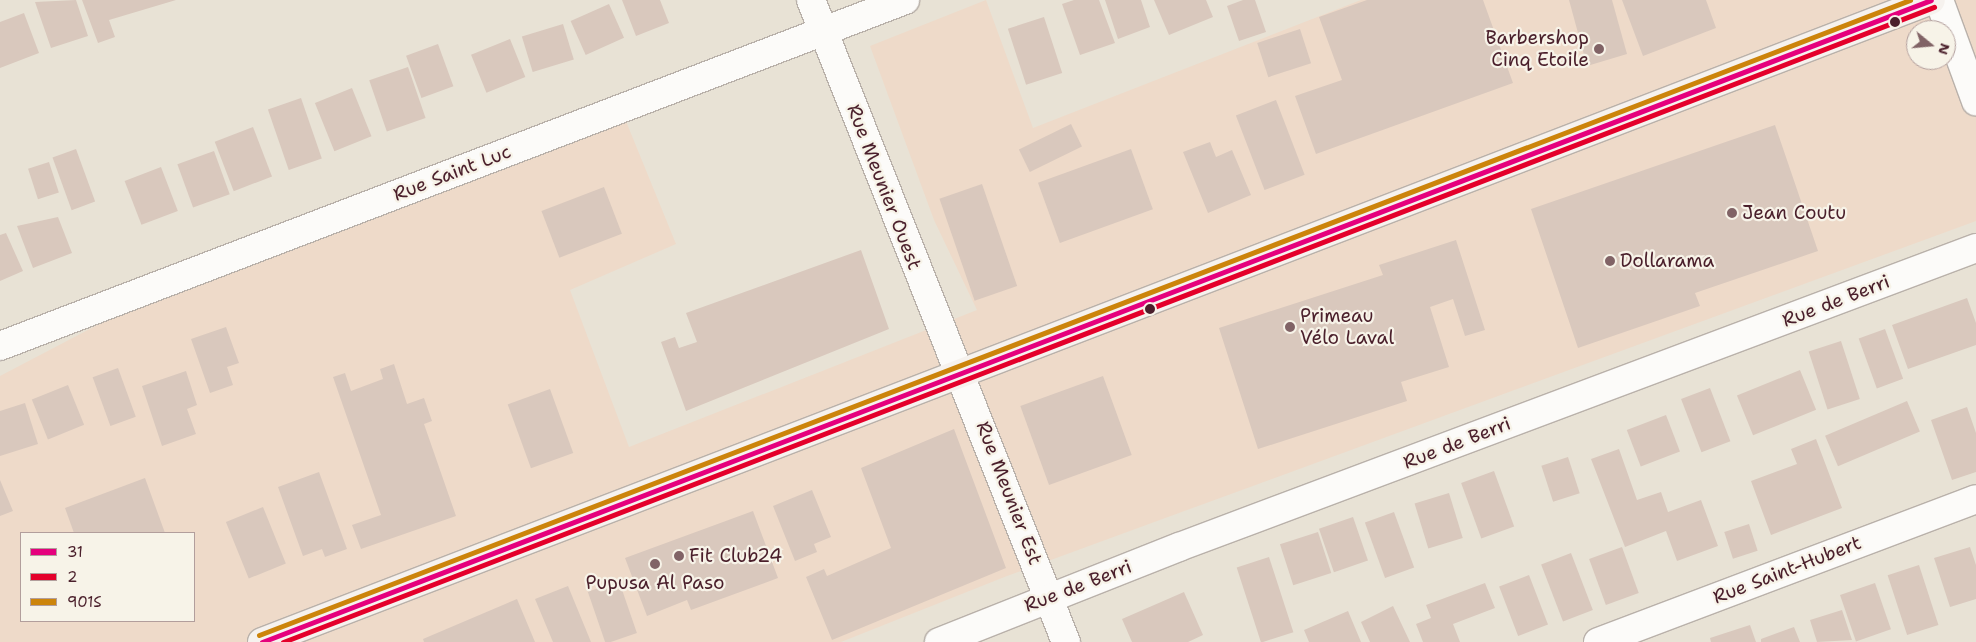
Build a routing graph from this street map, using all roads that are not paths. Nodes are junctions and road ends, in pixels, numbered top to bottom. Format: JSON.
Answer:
{"nodes":[{"id":1,"x":811,"y":0,"type":"edge"},
{"id":2,"x":905,"y":0,"type":"edge"},
{"id":3,"x":1931,"y":0,"type":"edge"},
{"id":4,"x":1939,"y":0,"type":"edge"},
{"id":5,"x":823,"y":32,"type":"junction"},
{"id":6,"x":1976,"y":101,"type":"edge"},
{"id":7,"x":1976,"y":248,"type":"edge"},
{"id":8,"x":0,"y":346,"type":"edge"},
{"id":9,"x":959,"y":374,"type":"junction"},
{"id":10,"x":1976,"y":499,"type":"edge"},
{"id":11,"x":1049,"y":598,"type":"junction"},
{"id":12,"x":262,"y":642,"type":"edge"},
{"id":13,"x":939,"y":642,"type":"edge"},
{"id":14,"x":1066,"y":642,"type":"edge"},
{"id":15,"x":1598,"y":642,"type":"edge"}],
"edges":[{"from":1,"to":5,"type":"street","name":"Rue Meunier Ouest"},
{"from":2,"to":5,"type":"street","name":"Rue Saint Luc"},
{"from":3,"to":9,"type":"main road"},
{"from":4,"to":6,"type":"street"},
{"from":5,"to":8,"type":"street","name":"Rue Saint Luc"},
{"from":5,"to":9,"type":"street","name":"Rue Meunier Ouest"},
{"from":7,"to":11,"type":"street","name":"Rue de Berri"},
{"from":9,"to":11,"type":"street","name":"Rue Meunier Est"},
{"from":9,"to":12,"type":"main road"},
{"from":10,"to":15,"type":"street","name":"Rue Saint-Hubert"},
{"from":11,"to":13,"type":"street","name":"Rue de Berri"},
{"from":11,"to":14,"type":"street","name":"Rue Meunier Est"}]}
